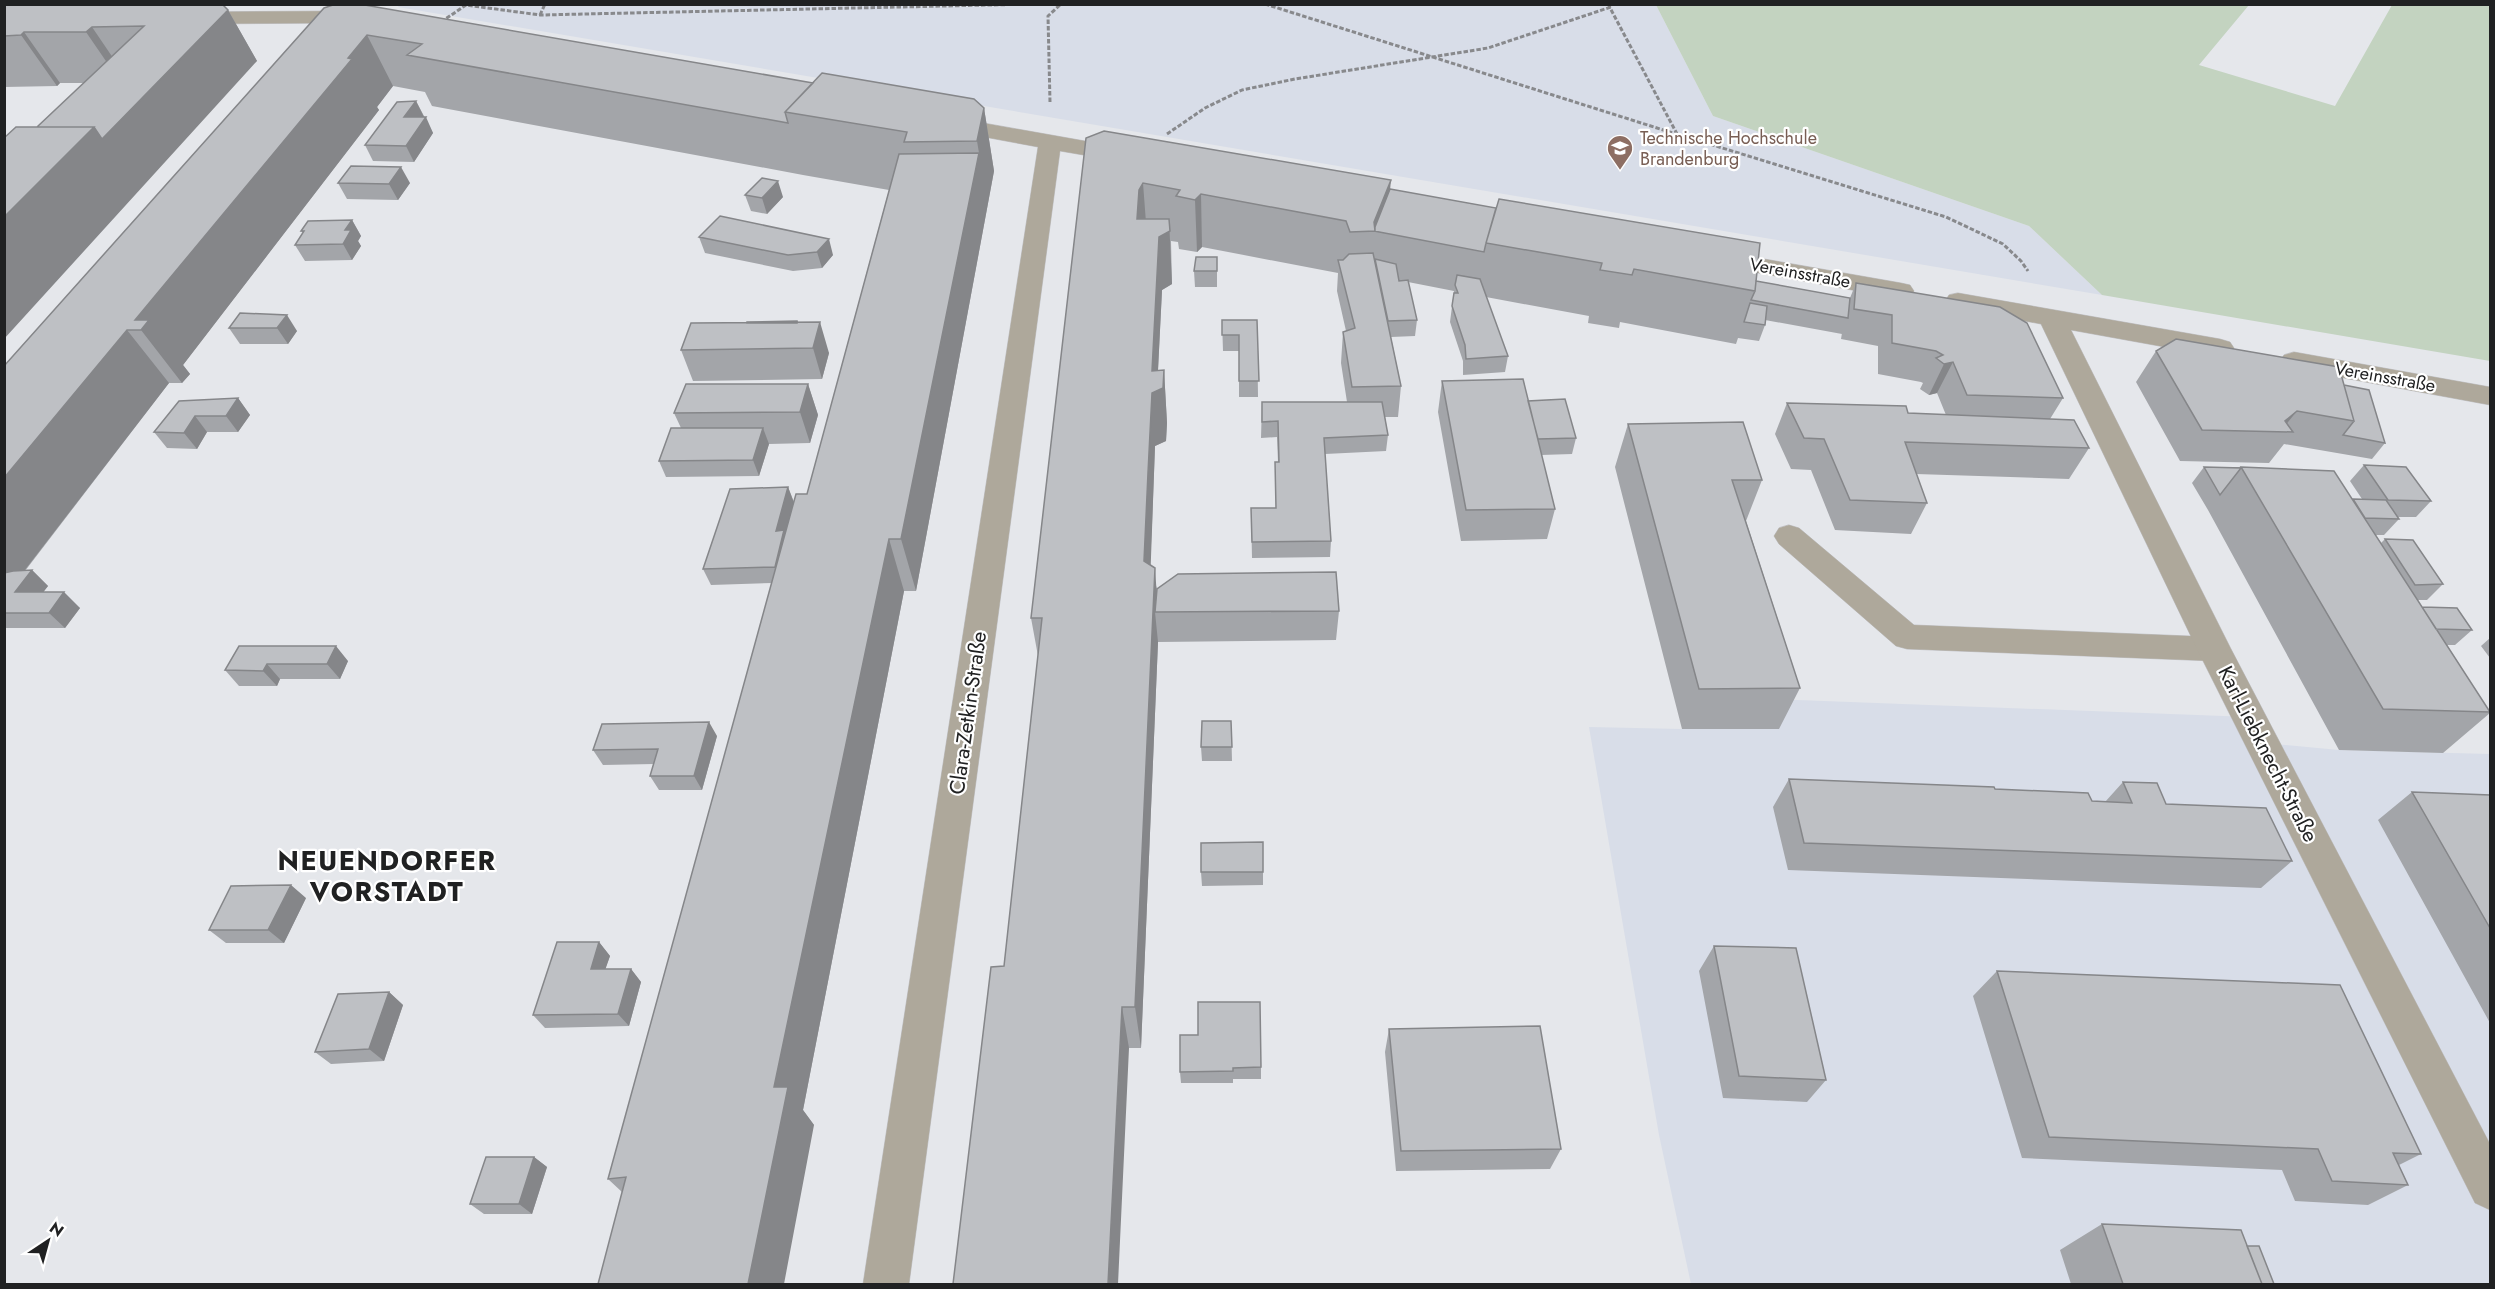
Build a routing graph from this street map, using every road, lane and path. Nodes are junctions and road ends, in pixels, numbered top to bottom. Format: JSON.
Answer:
{"nodes":[{"id":1,"x":545,"y":4,"type":"edge"},
{"id":2,"x":1034,"y":4,"type":"edge"},
{"id":3,"x":1061,"y":4,"type":"edge"},
{"id":4,"x":1082,"y":4,"type":"edge"},
{"id":5,"x":1180,"y":4,"type":"edge"},
{"id":6,"x":1265,"y":4,"type":"edge"},
{"id":7,"x":466,"y":5,"type":"edge"},
{"id":8,"x":1610,"y":6,"type":"edge"},
{"id":9,"x":540,"y":15,"type":"junction"},
{"id":10,"x":363,"y":16,"type":"junction"},
{"id":11,"x":171,"y":18,"type":"edge"},
{"id":12,"x":429,"y":30,"type":"joint"},
{"id":13,"x":322,"y":44,"type":"edge"},
{"id":14,"x":1431,"y":58,"type":"junction"},
{"id":15,"x":921,"y":119,"type":"edge"},
{"id":16,"x":1677,"y":134,"type":"junction"},
{"id":17,"x":1050,"y":142,"type":"junction"},
{"id":18,"x":1140,"y":158,"type":"joint"},
{"id":19,"x":1687,"y":253,"type":"edge"},
{"id":20,"x":2051,"y":317,"type":"junction"},
{"id":21,"x":2490,"y":396,"type":"edge"},
{"id":22,"x":1789,"y":536,"type":"dead end"},
{"id":23,"x":2214,"y":649,"type":"junction"},
{"id":24,"x":2490,"y":1188,"type":"edge"},
{"id":25,"x":886,"y":1284,"type":"edge"}],
"edges":[{"from":1,"to":9,"type":"path"},
{"from":2,"to":9,"type":"path"},
{"from":3,"to":17,"type":"path"},
{"from":4,"to":5,"type":"path"},
{"from":6,"to":14,"type":"path"},
{"from":7,"to":9,"type":"path"},
{"from":7,"to":12,"type":"path"},
{"from":8,"to":14,"type":"path"},
{"from":8,"to":16,"type":"path"},
{"from":10,"to":11,"type":"street"},
{"from":10,"to":12,"type":"street"},
{"from":10,"to":13,"type":"street"},
{"from":14,"to":16,"type":"path"},
{"from":14,"to":18,"type":"path"},
{"from":15,"to":17,"type":"street"},
{"from":16,"to":20,"type":"path"},
{"from":17,"to":18,"type":"street"},
{"from":17,"to":25,"type":"street","name":"Clara-Zetkin-Straße"},
{"from":19,"to":20,"type":"street","name":"Vereinsstraße"},
{"from":20,"to":21,"type":"street","name":"Vereinsstraße"},
{"from":20,"to":23,"type":"street","name":"Karl-Liebknecht-Straße"},
{"from":22,"to":23,"type":"lane"},
{"from":23,"to":24,"type":"street","name":"Karl-Liebknecht-Straße"}]}
